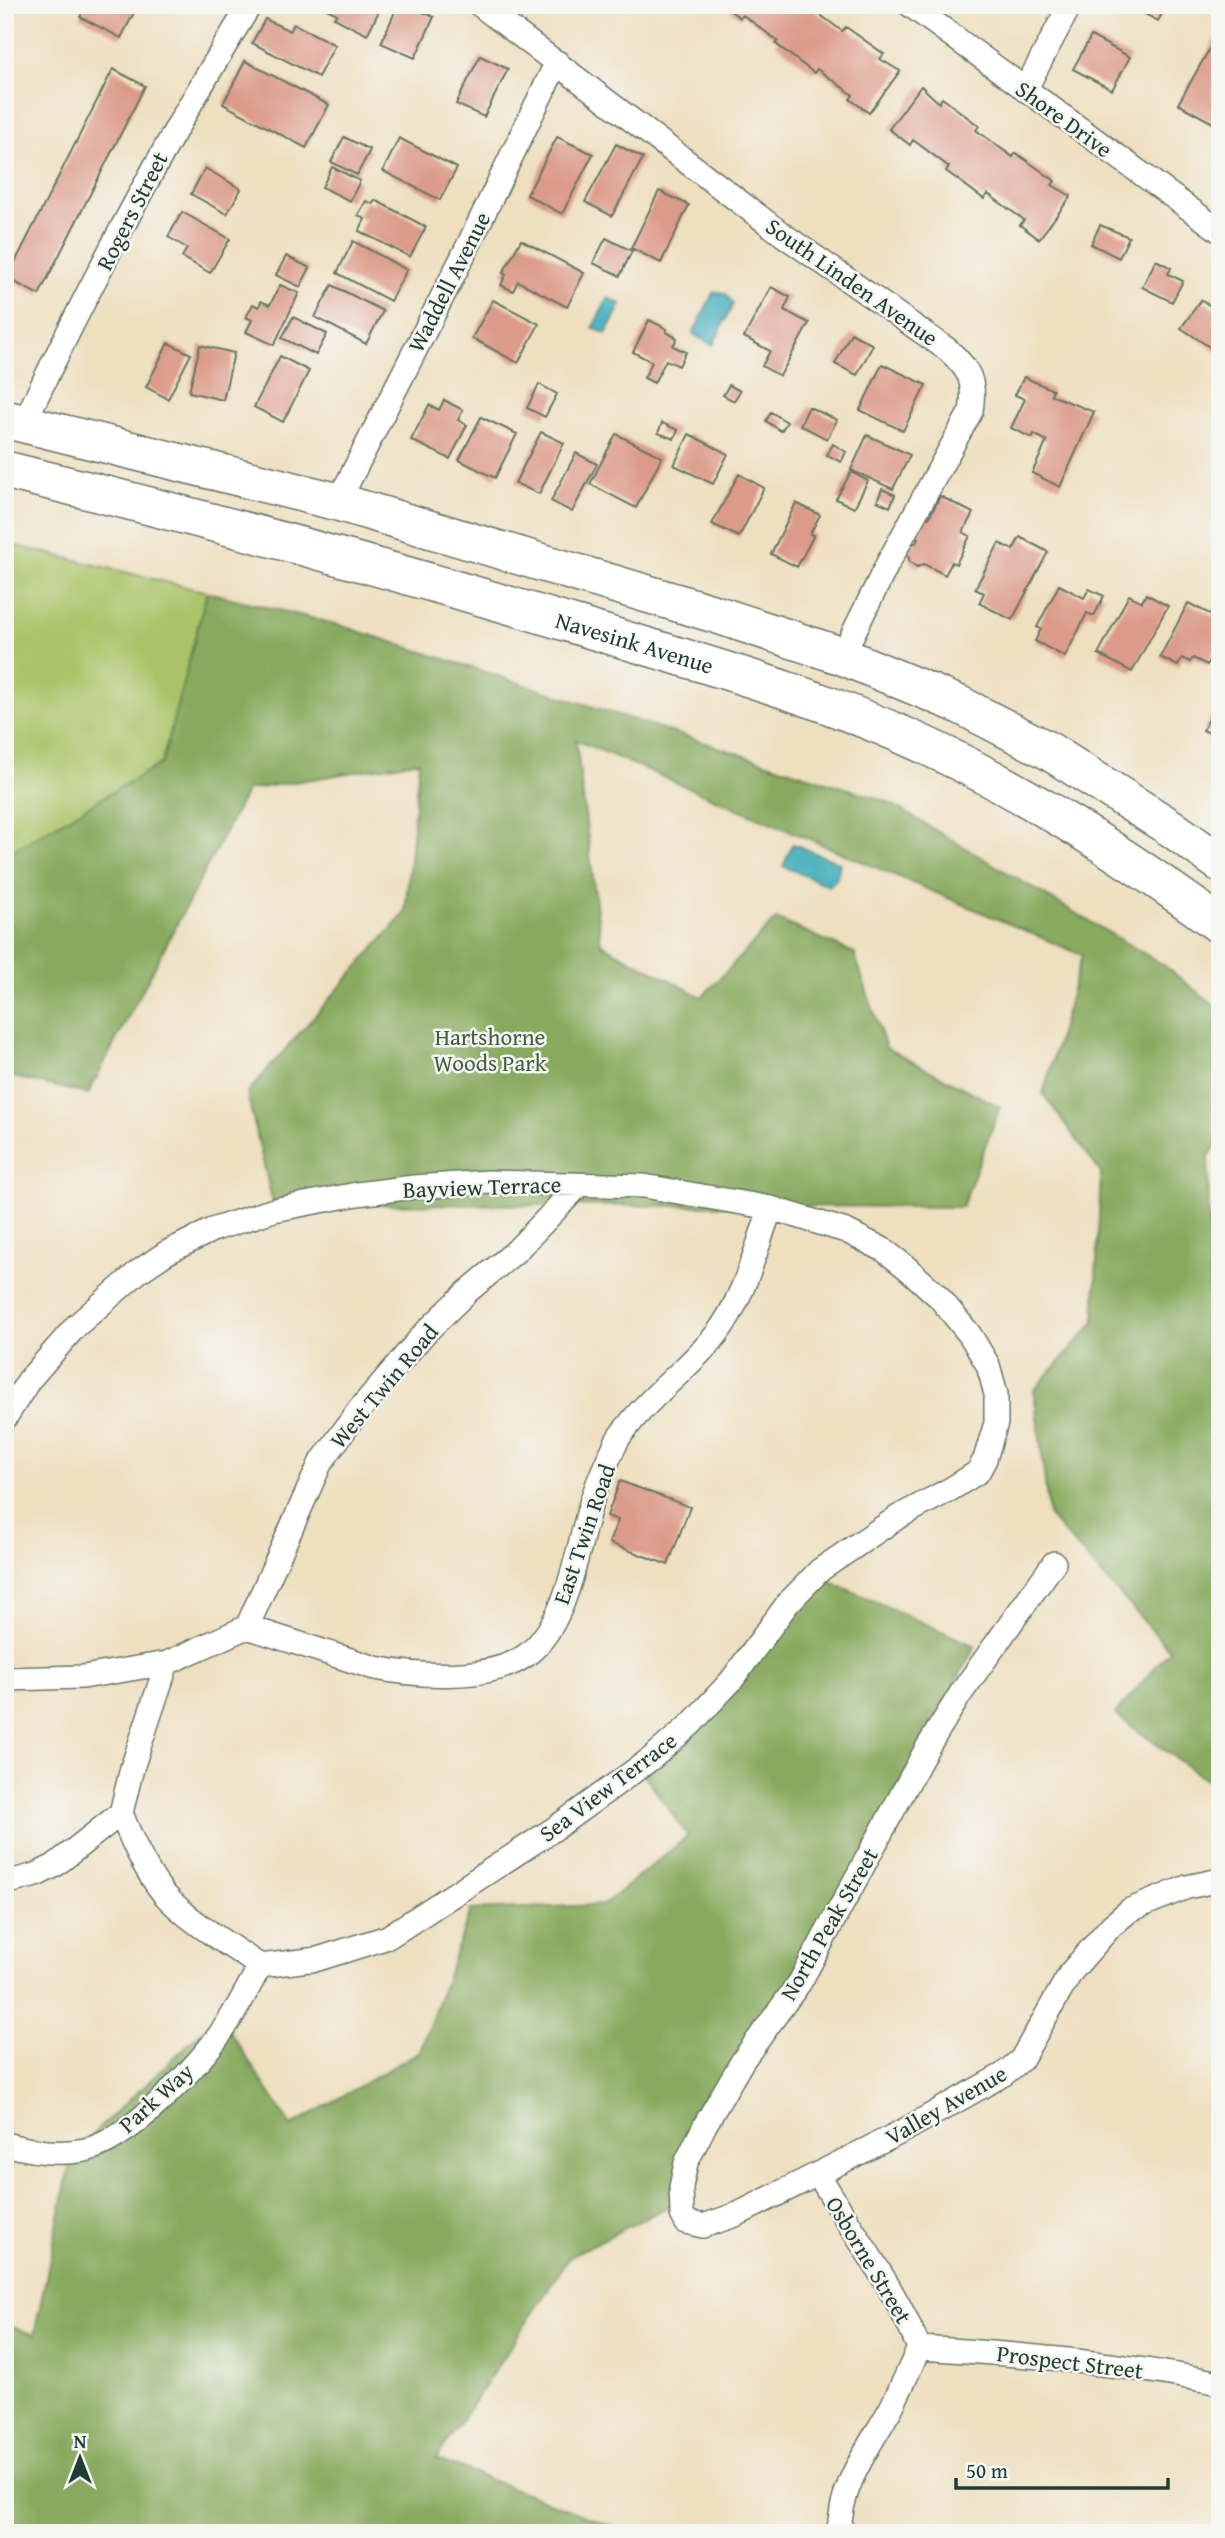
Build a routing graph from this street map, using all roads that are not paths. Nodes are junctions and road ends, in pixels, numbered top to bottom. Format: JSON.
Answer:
{"nodes":[{"id":1,"x":250,"y":5,"type":"edge"},
{"id":2,"x":480,"y":5,"type":"edge"},
{"id":3,"x":910,"y":5,"type":"edge"},
{"id":4,"x":1070,"y":5,"type":"edge"},
{"id":5,"x":557,"y":62,"type":"junction"},
{"id":6,"x":1025,"y":90,"type":"junction"},
{"id":7,"x":1220,"y":230,"type":"edge"},
{"id":8,"x":15,"y":421,"type":"edge"},
{"id":9,"x":5,"y":470,"type":"edge"},
{"id":10,"x":338,"y":502,"type":"junction"},
{"id":11,"x":842,"y":656,"type":"junction"},
{"id":12,"x":1220,"y":863,"type":"edge"},
{"id":13,"x":1220,"y":925,"type":"edge"},
{"id":14,"x":579,"y":1185,"type":"junction"},
{"id":15,"x":771,"y":1209,"type":"junction"},
{"id":16,"x":984,"y":1358,"type":"joint"},
{"id":17,"x":5,"y":1418,"type":"edge"},
{"id":18,"x":1054,"y":1563,"type":"dead end"},
{"id":19,"x":247,"y":1627,"type":"junction"},
{"id":20,"x":167,"y":1663,"type":"junction"},
{"id":21,"x":5,"y":1679,"type":"edge"},
{"id":22,"x":121,"y":1813,"type":"junction"},
{"id":23,"x":1220,"y":1880,"type":"edge"},
{"id":24,"x":5,"y":1883,"type":"edge"},
{"id":25,"x":260,"y":1966,"type":"junction"},
{"id":26,"x":5,"y":2144,"type":"edge"},
{"id":27,"x":819,"y":2175,"type":"junction"},
{"id":28,"x":767,"y":2200,"type":"joint"},
{"id":29,"x":919,"y":2348,"type":"junction"},
{"id":30,"x":1220,"y":2383,"type":"edge"},
{"id":31,"x":839,"y":2533,"type":"edge"}],
"edges":[{"from":1,"to":8,"type":"street","name":"Rogers Street"},
{"from":2,"to":5,"type":"street","name":"South Linden Avenue"},
{"from":3,"to":6,"type":"street","name":"Shore Drive"},
{"from":4,"to":6,"type":"street"},
{"from":5,"to":10,"type":"street","name":"Waddell Avenue"},
{"from":5,"to":11,"type":"street","name":"South Linden Avenue"},
{"from":6,"to":7,"type":"street","name":"Shore Drive"},
{"from":8,"to":10,"type":"highway"},
{"from":9,"to":13,"type":"highway","name":"Navesink Avenue"},
{"from":10,"to":11,"type":"highway"},
{"from":11,"to":12,"type":"highway"},
{"from":14,"to":15,"type":"street","name":"Bayview Terrace"},
{"from":14,"to":17,"type":"street","name":"Bayview Terrace"},
{"from":14,"to":19,"type":"street","name":"West Twin Road"},
{"from":15,"to":16,"type":"street","name":"Bayview Terrace"},
{"from":15,"to":19,"type":"street","name":"East Twin Road"},
{"from":16,"to":25,"type":"street","name":"Sea View Terrace"},
{"from":18,"to":28,"type":"street","name":"North Peak Street"},
{"from":19,"to":20,"type":"street"},
{"from":20,"to":21,"type":"street"},
{"from":20,"to":22,"type":"street"},
{"from":22,"to":24,"type":"street"},
{"from":22,"to":25,"type":"street"},
{"from":23,"to":27,"type":"street","name":"Valley Avenue"},
{"from":25,"to":26,"type":"street","name":"Park Way"},
{"from":27,"to":28,"type":"street","name":"Valley Avenue"},
{"from":27,"to":29,"type":"street","name":"Osborne Street"},
{"from":29,"to":30,"type":"street","name":"Prospect Street"},
{"from":29,"to":31,"type":"street","name":"Osborne Street"}]}
